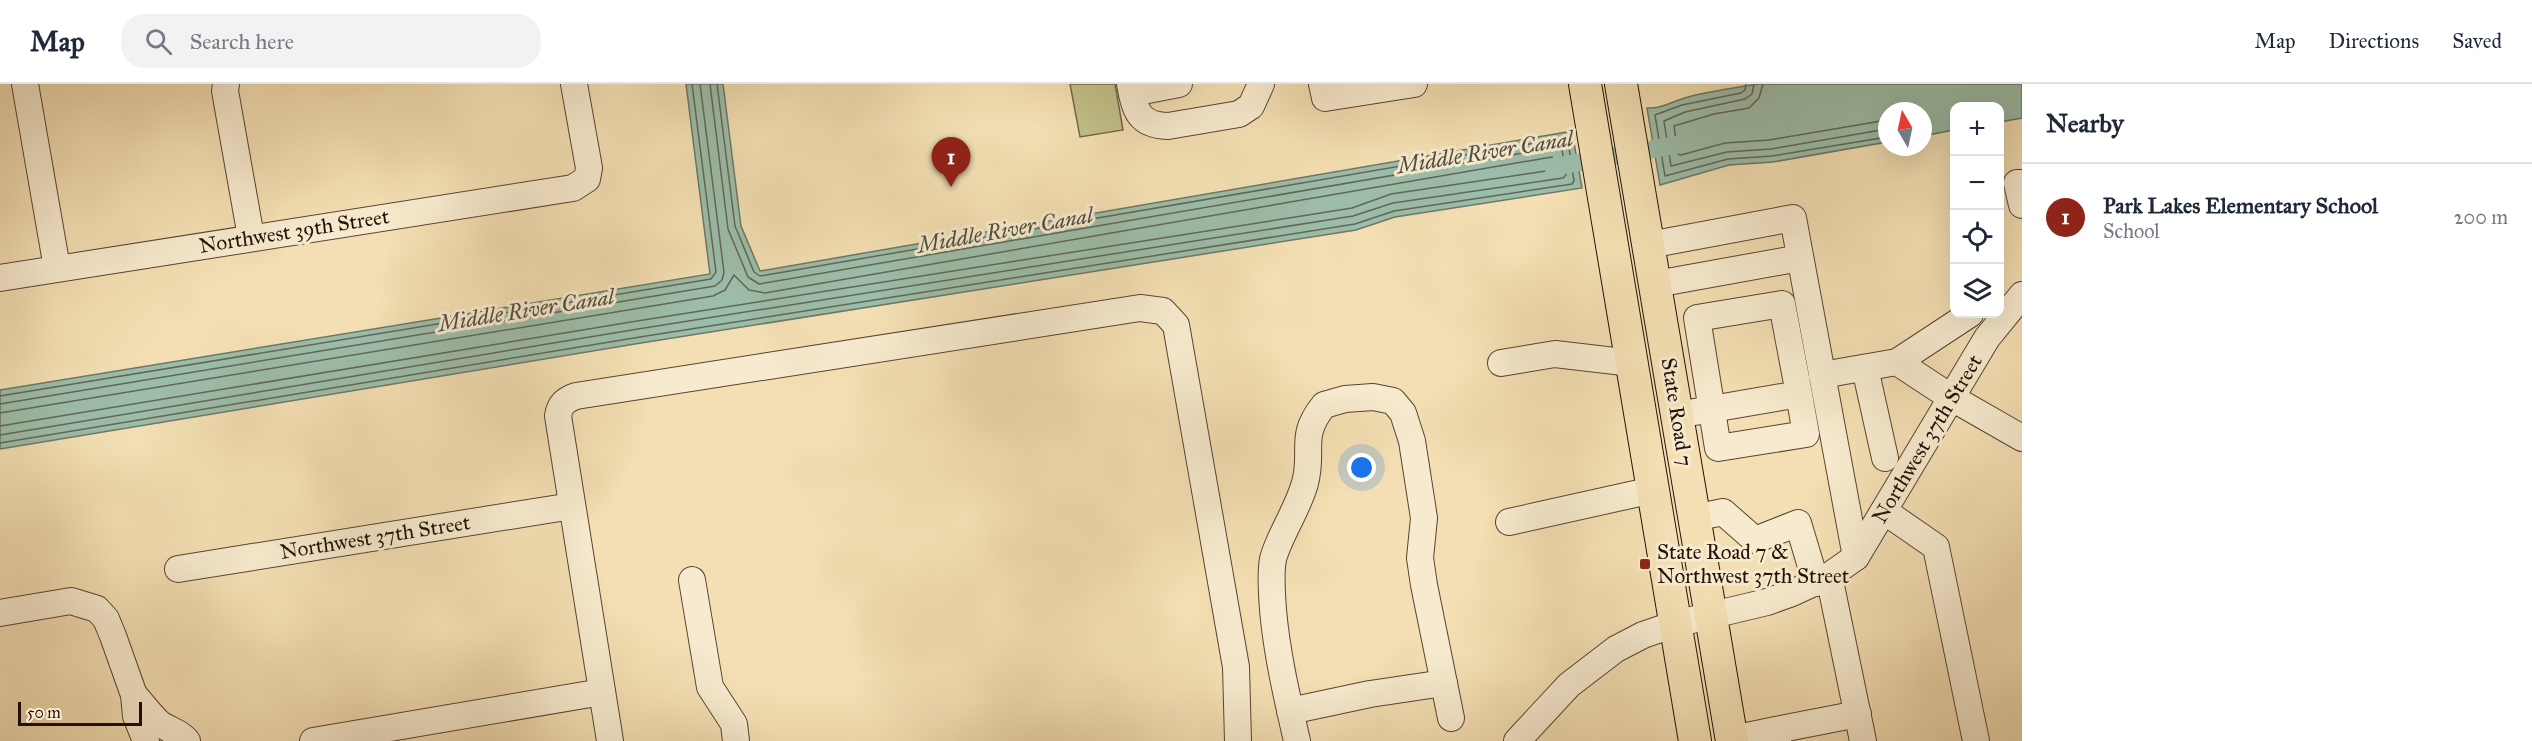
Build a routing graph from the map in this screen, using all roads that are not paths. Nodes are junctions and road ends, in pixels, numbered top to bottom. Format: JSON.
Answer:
{"nodes":[{"id":1,"x":25,"y":84,"type":"edge"},
{"id":2,"x":226,"y":84,"type":"edge"},
{"id":3,"x":574,"y":84,"type":"edge"},
{"id":4,"x":1261,"y":84,"type":"edge"},
{"id":5,"x":1322,"y":84,"type":"edge"},
{"id":6,"x":1414,"y":84,"type":"edge"},
{"id":7,"x":1585,"y":84,"type":"edge"},
{"id":8,"x":1621,"y":84,"type":"edge"},
{"id":9,"x":1172,"y":85,"type":"edge"},
{"id":10,"x":1131,"y":88,"type":"edge"},
{"id":11,"x":2022,"y":183,"type":"edge"},
{"id":12,"x":2022,"y":204,"type":"edge"},
{"id":13,"x":251,"y":237,"type":"junction"},
{"id":14,"x":1649,"y":245,"type":"junction"},
{"id":15,"x":1800,"y":258,"type":"junction"},
{"id":16,"x":57,"y":268,"type":"junction"},
{"id":17,"x":0,"y":278,"type":"edge"},
{"id":18,"x":1656,"y":284,"type":"junction"},
{"id":19,"x":2022,"y":295,"type":"edge"},
{"id":20,"x":1964,"y":318,"type":"edge"},
{"id":21,"x":1897,"y":362,"type":"junction"},
{"id":22,"x":1501,"y":363,"type":"dead end"},
{"id":23,"x":1632,"y":363,"type":"junction"},
{"id":24,"x":1865,"y":368,"type":"junction"},
{"id":25,"x":1822,"y":375,"type":"junction"},
{"id":26,"x":1799,"y":394,"type":"junction"},
{"id":27,"x":1952,"y":398,"type":"junction"},
{"id":28,"x":1712,"y":409,"type":"junction"},
{"id":29,"x":1677,"y":415,"type":"junction"},
{"id":30,"x":2022,"y":438,"type":"edge"},
{"id":31,"x":1885,"y":458,"type":"dead end"},
{"id":32,"x":1653,"y":490,"type":"junction"},
{"id":33,"x":572,"y":506,"type":"junction"},
{"id":34,"x":1884,"y":511,"type":"junction"},
{"id":35,"x":1694,"y":518,"type":"junction"},
{"id":36,"x":1509,"y":522,"type":"dead end"},
{"id":37,"x":1856,"y":557,"type":"junction"},
{"id":38,"x":178,"y":569,"type":"dead end"},
{"id":39,"x":692,"y":580,"type":"dead end"},
{"id":40,"x":1823,"y":580,"type":"junction"},
{"id":41,"x":0,"y":613,"type":"edge"},
{"id":42,"x":1710,"y":615,"type":"junction"},
{"id":43,"x":1675,"y":624,"type":"junction"},
{"id":44,"x":1444,"y":683,"type":"junction"},
{"id":45,"x":602,"y":692,"type":"junction"},
{"id":46,"x":1290,"y":711,"type":"junction"},
{"id":47,"x":1858,"y":714,"type":"junction"},
{"id":48,"x":1451,"y":718,"type":"dead end"},
{"id":49,"x":1824,"y":731,"type":"edge"},
{"id":50,"x":153,"y":736,"type":"edge"},
{"id":51,"x":1777,"y":736,"type":"edge"},
{"id":52,"x":1732,"y":740,"type":"edge"},
{"id":53,"x":187,"y":741,"type":"edge"},
{"id":54,"x":313,"y":741,"type":"edge"},
{"id":55,"x":610,"y":741,"type":"edge"},
{"id":56,"x":736,"y":741,"type":"edge"},
{"id":57,"x":1238,"y":741,"type":"edge"},
{"id":58,"x":1297,"y":741,"type":"edge"},
{"id":59,"x":1517,"y":741,"type":"edge"},
{"id":60,"x":1695,"y":741,"type":"edge"},
{"id":61,"x":1863,"y":741,"type":"edge"},
{"id":62,"x":1976,"y":741,"type":"edge"}],
"edges":[{"from":1,"to":16,"type":"street"},
{"from":2,"to":13,"type":"street"},
{"from":3,"to":13,"type":"street","name":"Northwest 39th Street"},
{"from":4,"to":10,"type":"street"},
{"from":5,"to":6,"type":"street"},
{"from":7,"to":23,"type":"main road","name":"State Road 7"},
{"from":8,"to":14,"type":"main road","name":"State Road 7"},
{"from":9,"to":10,"type":"street"},
{"from":11,"to":12,"type":"street"},
{"from":13,"to":16,"type":"street","name":"Northwest 39th Street"},
{"from":14,"to":15,"type":"street"},
{"from":14,"to":18,"type":"main road","name":"State Road 7"},
{"from":15,"to":18,"type":"street"},
{"from":15,"to":25,"type":"street"},
{"from":16,"to":17,"type":"street","name":"Northwest 39th Street"},
{"from":18,"to":29,"type":"main road","name":"State Road 7"},
{"from":19,"to":27,"type":"street","name":"Northwest 37th Street"},
{"from":20,"to":21,"type":"street"},
{"from":21,"to":24,"type":"street"},
{"from":21,"to":27,"type":"street"},
{"from":22,"to":23,"type":"street"},
{"from":23,"to":32,"type":"main road","name":"State Road 7"},
{"from":24,"to":25,"type":"street"},
{"from":24,"to":31,"type":"street"},
{"from":25,"to":37,"type":"street"},
{"from":26,"to":28,"type":"street"},
{"from":26,"to":28,"type":"street"},
{"from":26,"to":28,"type":"street"},
{"from":27,"to":30,"type":"street"},
{"from":27,"to":34,"type":"street","name":"Northwest 37th Street"},
{"from":28,"to":29,"type":"street"},
{"from":29,"to":35,"type":"main road","name":"State Road 7"},
{"from":32,"to":36,"type":"street"},
{"from":32,"to":43,"type":"main road","name":"State Road 7"},
{"from":33,"to":38,"type":"street","name":"Northwest 37th Street"},
{"from":33,"to":45,"type":"street"},
{"from":33,"to":57,"type":"street"},
{"from":34,"to":37,"type":"street","name":"Northwest 37th Street"},
{"from":34,"to":62,"type":"street"},
{"from":35,"to":40,"type":"street"},
{"from":35,"to":42,"type":"main road","name":"State Road 7"},
{"from":37,"to":40,"type":"street","name":"Northwest 37th Street"},
{"from":39,"to":56,"type":"street"},
{"from":40,"to":42,"type":"street","name":"Northwest 37th Street"},
{"from":40,"to":47,"type":"street"},
{"from":41,"to":50,"type":"street"},
{"from":42,"to":43,"type":"street","name":"Northwest 37th Street"},
{"from":42,"to":52,"type":"main road","name":"State Road 7"},
{"from":43,"to":59,"type":"street","name":"Northwest 37th Street"},
{"from":43,"to":60,"type":"main road","name":"State Road 7"},
{"from":44,"to":46,"type":"street"},
{"from":44,"to":46,"type":"street"},
{"from":44,"to":48,"type":"street"},
{"from":45,"to":54,"type":"street"},
{"from":45,"to":55,"type":"street"},
{"from":46,"to":58,"type":"street"},
{"from":47,"to":49,"type":"street"},
{"from":47,"to":61,"type":"street"},
{"from":49,"to":51,"type":"street"},
{"from":50,"to":53,"type":"street"},
{"from":51,"to":52,"type":"street"}]}
